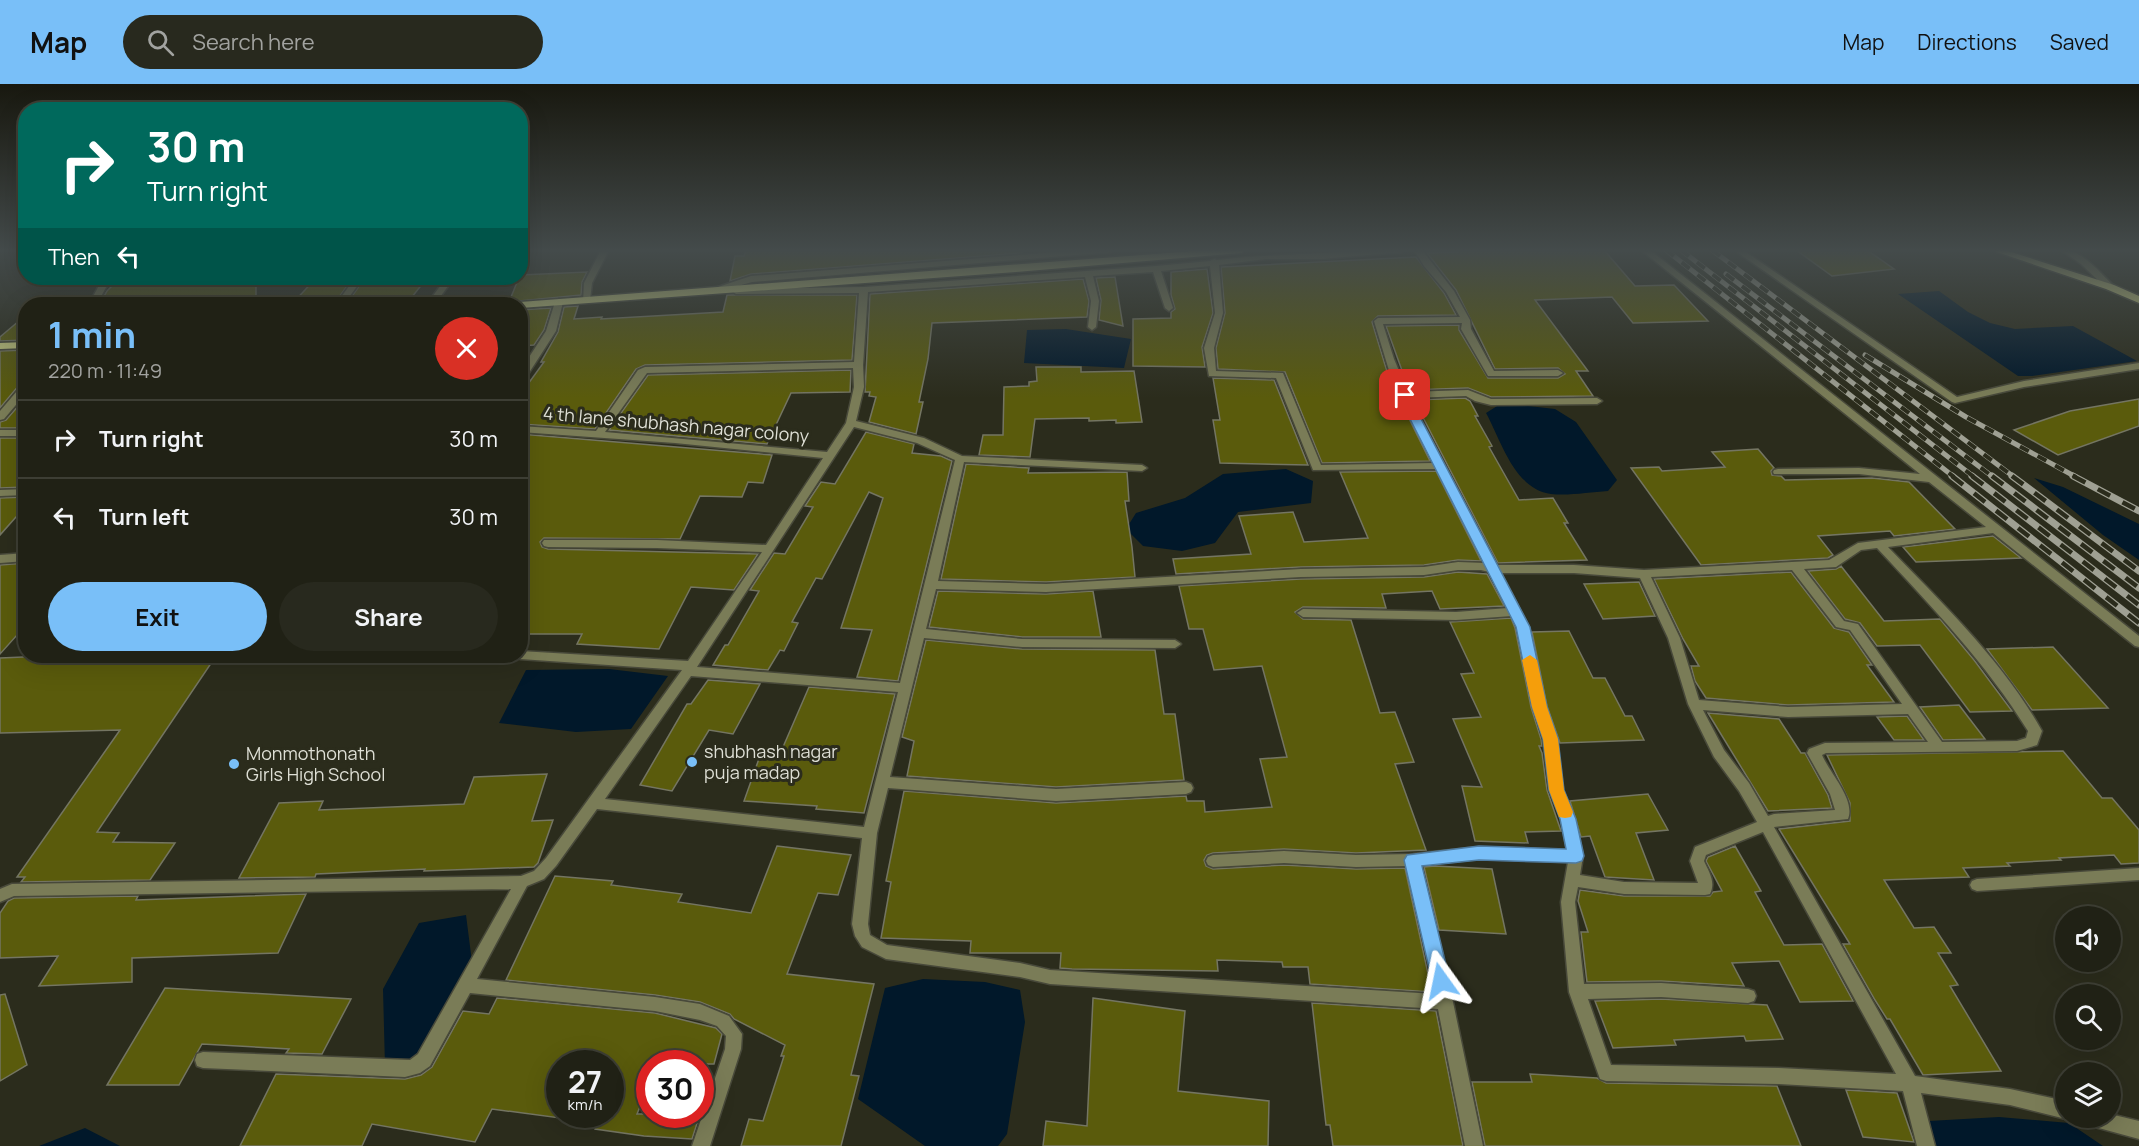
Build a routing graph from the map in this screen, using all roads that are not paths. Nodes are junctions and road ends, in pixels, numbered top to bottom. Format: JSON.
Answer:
{"nodes":[{"id":1,"x":586,"y":300,"type":"joint"},
{"id":2,"x":592,"y":300,"type":"edge"},
{"id":3,"x":863,"y":300,"type":"edge"},
{"id":4,"x":1095,"y":300,"type":"edge"},
{"id":5,"x":1166,"y":300,"type":"edge"},
{"id":6,"x":1218,"y":300,"type":"edge"},
{"id":7,"x":1455,"y":300,"type":"edge"},
{"id":8,"x":1708,"y":300,"type":"edge"},
{"id":9,"x":1810,"y":300,"type":"edge"},
{"id":10,"x":558,"y":302,"type":"junction"},
{"id":11,"x":528,"y":304,"type":"edge"},
{"id":12,"x":1169,"y":308,"type":"dead end"},
{"id":13,"x":1466,"y":320,"type":"junction"},
{"id":14,"x":1092,"y":327,"type":"dead end"},
{"id":15,"x":18,"y":345,"type":"edge"},
{"id":16,"x":0,"y":346,"type":"edge"},
{"id":17,"x":858,"y":365,"type":"junction"},
{"id":18,"x":2139,"y":366,"type":"edge"},
{"id":19,"x":528,"y":367,"type":"edge"},
{"id":20,"x":1558,"y":374,"type":"dead end"},
{"id":21,"x":1405,"y":395,"type":"junction"},
{"id":22,"x":18,"y":396,"type":"edge"},
{"id":23,"x":1597,"y":401,"type":"dead end"},
{"id":24,"x":0,"y":417,"type":"edge"},
{"id":25,"x":851,"y":423,"type":"junction"},
{"id":26,"x":528,"y":430,"type":"edge"},
{"id":27,"x":0,"y":433,"type":"edge"},
{"id":28,"x":18,"y":433,"type":"edge"},
{"id":29,"x":599,"y":434,"type":"junction"},
{"id":30,"x":830,"y":455,"type":"junction"},
{"id":31,"x":960,"y":459,"type":"junction"},
{"id":32,"x":1441,"y":466,"type":"junction"},
{"id":33,"x":1142,"y":468,"type":"dead end"},
{"id":34,"x":1778,"y":472,"type":"dead end"},
{"id":35,"x":1934,"y":478,"type":"junction"},
{"id":36,"x":18,"y":492,"type":"edge"},
{"id":37,"x":0,"y":493,"type":"edge"},
{"id":38,"x":1998,"y":530,"type":"junction"},
{"id":39,"x":548,"y":543,"type":"dead end"},
{"id":40,"x":1879,"y":544,"type":"junction"},
{"id":41,"x":769,"y":549,"type":"junction"},
{"id":42,"x":18,"y":558,"type":"edge"},
{"id":43,"x":0,"y":559,"type":"edge"},
{"id":44,"x":1796,"y":567,"type":"junction"},
{"id":45,"x":1491,"y":569,"type":"junction"},
{"id":46,"x":1644,"y":574,"type":"junction"},
{"id":47,"x":932,"y":585,"type":"junction"},
{"id":48,"x":1517,"y":612,"type":"junction"},
{"id":49,"x":1303,"y":613,"type":"dead end"},
{"id":50,"x":919,"y":633,"type":"junction"},
{"id":51,"x":1175,"y":644,"type":"dead end"},
{"id":52,"x":2139,"y":644,"type":"edge"},
{"id":53,"x":528,"y":656,"type":"edge"},
{"id":54,"x":690,"y":668,"type":"junction"},
{"id":55,"x":905,"y":687,"type":"junction"},
{"id":56,"x":1694,"y":704,"type":"junction"},
{"id":57,"x":1911,"y":710,"type":"junction"},
{"id":58,"x":1938,"y":746,"type":"junction"},
{"id":59,"x":882,"y":782,"type":"junction"},
{"id":60,"x":1186,"y":788,"type":"dead end"},
{"id":61,"x":594,"y":803,"type":"junction"},
{"id":62,"x":1766,"y":825,"type":"junction"},
{"id":63,"x":870,"y":833,"type":"junction"},
{"id":64,"x":1576,"y":856,"type":"junction"},
{"id":65,"x":1413,"y":860,"type":"junction"},
{"id":66,"x":1213,"y":861,"type":"dead end"},
{"id":67,"x":2139,"y":874,"type":"edge"},
{"id":68,"x":1571,"y":880,"type":"junction"},
{"id":69,"x":522,"y":882,"type":"junction"},
{"id":70,"x":1977,"y":885,"type":"dead end"},
{"id":71,"x":0,"y":896,"type":"edge"},
{"id":72,"x":467,"y":985,"type":"junction"},
{"id":73,"x":1577,"y":992,"type":"junction"},
{"id":74,"x":1748,"y":996,"type":"dead end"},
{"id":75,"x":1445,"y":1002,"type":"junction"},
{"id":76,"x":203,"y":1060,"type":"dead end"},
{"id":77,"x":1909,"y":1081,"type":"junction"},
{"id":78,"x":2055,"y":1107,"type":"edge"},
{"id":79,"x":2121,"y":1125,"type":"edge"},
{"id":80,"x":2139,"y":1130,"type":"edge"},
{"id":81,"x":701,"y":1146,"type":"edge"},
{"id":82,"x":1474,"y":1146,"type":"edge"},
{"id":83,"x":1926,"y":1146,"type":"edge"}],
"edges":[{"from":1,"to":2,"type":"main road"},
{"from":1,"to":10,"type":"main road"},
{"from":3,"to":17,"type":"street"},
{"from":4,"to":14,"type":"street"},
{"from":5,"to":12,"type":"street"},
{"from":6,"to":32,"type":"street"},
{"from":7,"to":13,"type":"street"},
{"from":8,"to":35,"type":"street"},
{"from":9,"to":18,"type":"street"},
{"from":10,"to":11,"type":"main road"},
{"from":10,"to":19,"type":"street"},
{"from":13,"to":20,"type":"street"},
{"from":13,"to":21,"type":"street"},
{"from":15,"to":16,"type":"main road"},
{"from":17,"to":25,"type":"street"},
{"from":17,"to":29,"type":"street"},
{"from":21,"to":23,"type":"street"},
{"from":21,"to":32,"type":"street"},
{"from":22,"to":24,"type":"street"},
{"from":25,"to":30,"type":"street"},
{"from":25,"to":31,"type":"street"},
{"from":26,"to":29,"type":"street","name":"4 th lane shubhash nagar colony"},
{"from":27,"to":28,"type":"street"},
{"from":29,"to":30,"type":"street","name":"4 th lane shubhash nagar colony"},
{"from":30,"to":41,"type":"street"},
{"from":31,"to":33,"type":"street"},
{"from":31,"to":47,"type":"street"},
{"from":32,"to":45,"type":"street"},
{"from":34,"to":35,"type":"street"},
{"from":35,"to":38,"type":"street"},
{"from":36,"to":37,"type":"street"},
{"from":38,"to":40,"type":"street"},
{"from":38,"to":52,"type":"street"},
{"from":39,"to":41,"type":"street"},
{"from":40,"to":44,"type":"street"},
{"from":40,"to":58,"type":"street"},
{"from":41,"to":54,"type":"street"},
{"from":42,"to":43,"type":"street"},
{"from":44,"to":46,"type":"street"},
{"from":44,"to":57,"type":"street"},
{"from":45,"to":46,"type":"street"},
{"from":45,"to":47,"type":"street"},
{"from":45,"to":48,"type":"street"},
{"from":46,"to":56,"type":"street"},
{"from":47,"to":50,"type":"street"},
{"from":48,"to":49,"type":"street"},
{"from":48,"to":64,"type":"street"},
{"from":50,"to":51,"type":"street"},
{"from":50,"to":55,"type":"street"},
{"from":53,"to":54,"type":"street"},
{"from":54,"to":55,"type":"street"},
{"from":54,"to":61,"type":"street"},
{"from":55,"to":59,"type":"street"},
{"from":56,"to":57,"type":"street"},
{"from":56,"to":62,"type":"street"},
{"from":57,"to":58,"type":"street"},
{"from":58,"to":62,"type":"street"},
{"from":59,"to":60,"type":"street"},
{"from":59,"to":63,"type":"street"},
{"from":61,"to":63,"type":"street"},
{"from":61,"to":69,"type":"street"},
{"from":62,"to":68,"type":"street"},
{"from":62,"to":77,"type":"street"},
{"from":63,"to":75,"type":"street"},
{"from":64,"to":65,"type":"street"},
{"from":64,"to":68,"type":"street"},
{"from":65,"to":66,"type":"street"},
{"from":65,"to":75,"type":"street"},
{"from":67,"to":70,"type":"street"},
{"from":68,"to":73,"type":"street"},
{"from":69,"to":71,"type":"street"},
{"from":69,"to":72,"type":"street"},
{"from":72,"to":76,"type":"street"},
{"from":72,"to":81,"type":"street"},
{"from":73,"to":74,"type":"street"},
{"from":73,"to":77,"type":"street"},
{"from":75,"to":82,"type":"street"},
{"from":77,"to":78,"type":"street"},
{"from":77,"to":83,"type":"street"},
{"from":79,"to":80,"type":"street"}]}
